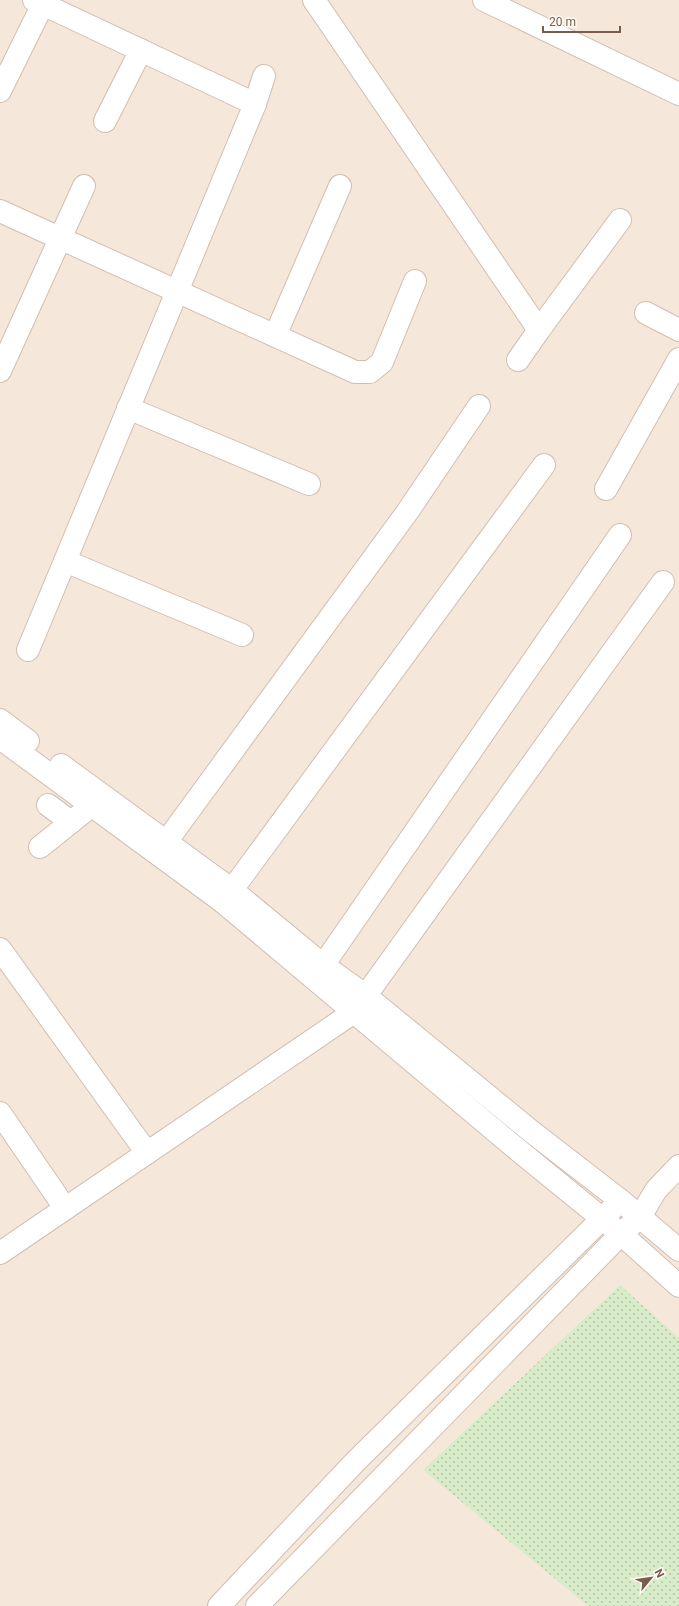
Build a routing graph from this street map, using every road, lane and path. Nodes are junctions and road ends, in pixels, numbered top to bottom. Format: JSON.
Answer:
{"nodes":[{"id":1,"x":314,"y":0,"type":"edge"},
{"id":2,"x":484,"y":0,"type":"edge"},
{"id":3,"x":39,"y":2,"type":"edge"},
{"id":4,"x":141,"y":50,"type":"junction"},
{"id":5,"x":264,"y":76,"type":"dead end"},
{"id":6,"x":0,"y":91,"type":"edge"},
{"id":7,"x":679,"y":94,"type":"edge"},
{"id":8,"x":255,"y":104,"type":"junction"},
{"id":9,"x":105,"y":121,"type":"dead end"},
{"id":10,"x":84,"y":186,"type":"dead end"},
{"id":11,"x":340,"y":186,"type":"dead end"},
{"id":12,"x":0,"y":211,"type":"edge"},
{"id":13,"x":620,"y":220,"type":"dead end"},
{"id":14,"x":61,"y":238,"type":"junction"},
{"id":15,"x":415,"y":281,"type":"dead end"},
{"id":16,"x":177,"y":291,"type":"junction"},
{"id":17,"x":646,"y":313,"type":"dead end"},
{"id":18,"x":539,"y":330,"type":"junction"},
{"id":19,"x":679,"y":330,"type":"edge"},
{"id":20,"x":275,"y":336,"type":"junction"},
{"id":21,"x":679,"y":359,"type":"edge"},
{"id":22,"x":518,"y":360,"type":"dead end"},
{"id":23,"x":0,"y":371,"type":"edge"},
{"id":24,"x":479,"y":406,"type":"dead end"},
{"id":25,"x":128,"y":408,"type":"junction"},
{"id":26,"x":544,"y":464,"type":"dead end"},
{"id":27,"x":309,"y":484,"type":"dead end"},
{"id":28,"x":606,"y":489,"type":"dead end"},
{"id":29,"x":620,"y":535,"type":"dead end"},
{"id":30,"x":65,"y":561,"type":"junction"},
{"id":31,"x":663,"y":582,"type":"dead end"},
{"id":32,"x":242,"y":635,"type":"dead end"},
{"id":33,"x":28,"y":650,"type":"dead end"},
{"id":34,"x":0,"y":720,"type":"edge"},
{"id":35,"x":0,"y":738,"type":"edge"},
{"id":36,"x":48,"y":805,"type":"dead end"},
{"id":37,"x":92,"y":806,"type":"junction"},
{"id":38,"x":71,"y":822,"type":"junction"},
{"id":39,"x":40,"y":846,"type":"dead end"},
{"id":40,"x":162,"y":848,"type":"junction"},
{"id":41,"x":227,"y":896,"type":"junction"},
{"id":42,"x":0,"y":949,"type":"edge"},
{"id":43,"x":319,"y":972,"type":"junction"},
{"id":44,"x":360,"y":1004,"type":"junction"},
{"id":45,"x":0,"y":1113,"type":"edge"},
{"id":46,"x":532,"y":1132,"type":"junction"},
{"id":47,"x":518,"y":1150,"type":"junction"},
{"id":48,"x":147,"y":1153,"type":"junction"},
{"id":49,"x":679,"y":1166,"type":"edge"},
{"id":50,"x":656,"y":1190,"type":"junction"},
{"id":51,"x":620,"y":1200,"type":"junction"},
{"id":52,"x":65,"y":1208,"type":"junction"},
{"id":53,"x":640,"y":1216,"type":"junction"},
{"id":54,"x":602,"y":1220,"type":"junction"},
{"id":55,"x":621,"y":1234,"type":"junction"},
{"id":56,"x":679,"y":1250,"type":"edge"},
{"id":57,"x":0,"y":1253,"type":"edge"},
{"id":58,"x":679,"y":1286,"type":"edge"},
{"id":59,"x":219,"y":1606,"type":"edge"},
{"id":60,"x":257,"y":1606,"type":"edge"}],
"edges":[{"from":1,"to":18,"type":"street"},
{"from":2,"to":7,"type":"street"},
{"from":3,"to":4,"type":"street"},
{"from":3,"to":6,"type":"street"},
{"from":4,"to":8,"type":"street"},
{"from":4,"to":9,"type":"street"},
{"from":5,"to":8,"type":"street"},
{"from":8,"to":16,"type":"street"},
{"from":10,"to":14,"type":"street"},
{"from":11,"to":20,"type":"street"},
{"from":12,"to":14,"type":"street"},
{"from":13,"to":18,"type":"street"},
{"from":14,"to":16,"type":"street"},
{"from":14,"to":23,"type":"street"},
{"from":15,"to":20,"type":"street"},
{"from":16,"to":20,"type":"street"},
{"from":16,"to":25,"type":"street"},
{"from":17,"to":19,"type":"street"},
{"from":18,"to":22,"type":"street"},
{"from":21,"to":28,"type":"street"},
{"from":24,"to":40,"type":"street"},
{"from":25,"to":27,"type":"street"},
{"from":25,"to":30,"type":"street"},
{"from":26,"to":41,"type":"street"},
{"from":29,"to":43,"type":"street"},
{"from":30,"to":32,"type":"street"},
{"from":30,"to":33,"type":"street"},
{"from":31,"to":44,"type":"street"},
{"from":34,"to":40,"type":"street"},
{"from":35,"to":37,"type":"street"},
{"from":36,"to":38,"type":"street"},
{"from":37,"to":38,"type":"street"},
{"from":37,"to":40,"type":"street"},
{"from":38,"to":39,"type":"street"},
{"from":40,"to":41,"type":"street"},
{"from":41,"to":43,"type":"street"},
{"from":42,"to":48,"type":"street"},
{"from":43,"to":44,"type":"street"},
{"from":44,"to":46,"type":"street"},
{"from":44,"to":47,"type":"street"},
{"from":44,"to":48,"type":"street"},
{"from":45,"to":52,"type":"street"},
{"from":46,"to":47,"type":"street"},
{"from":46,"to":51,"type":"street"},
{"from":47,"to":54,"type":"street"},
{"from":48,"to":52,"type":"street"},
{"from":49,"to":50,"type":"street"},
{"from":50,"to":51,"type":"street"},
{"from":50,"to":53,"type":"street"},
{"from":51,"to":53,"type":"street"},
{"from":51,"to":54,"type":"street"},
{"from":52,"to":57,"type":"street"},
{"from":53,"to":55,"type":"street"},
{"from":53,"to":56,"type":"street"},
{"from":54,"to":55,"type":"street"},
{"from":54,"to":59,"type":"street"},
{"from":55,"to":58,"type":"street"},
{"from":55,"to":60,"type":"street"}]}
